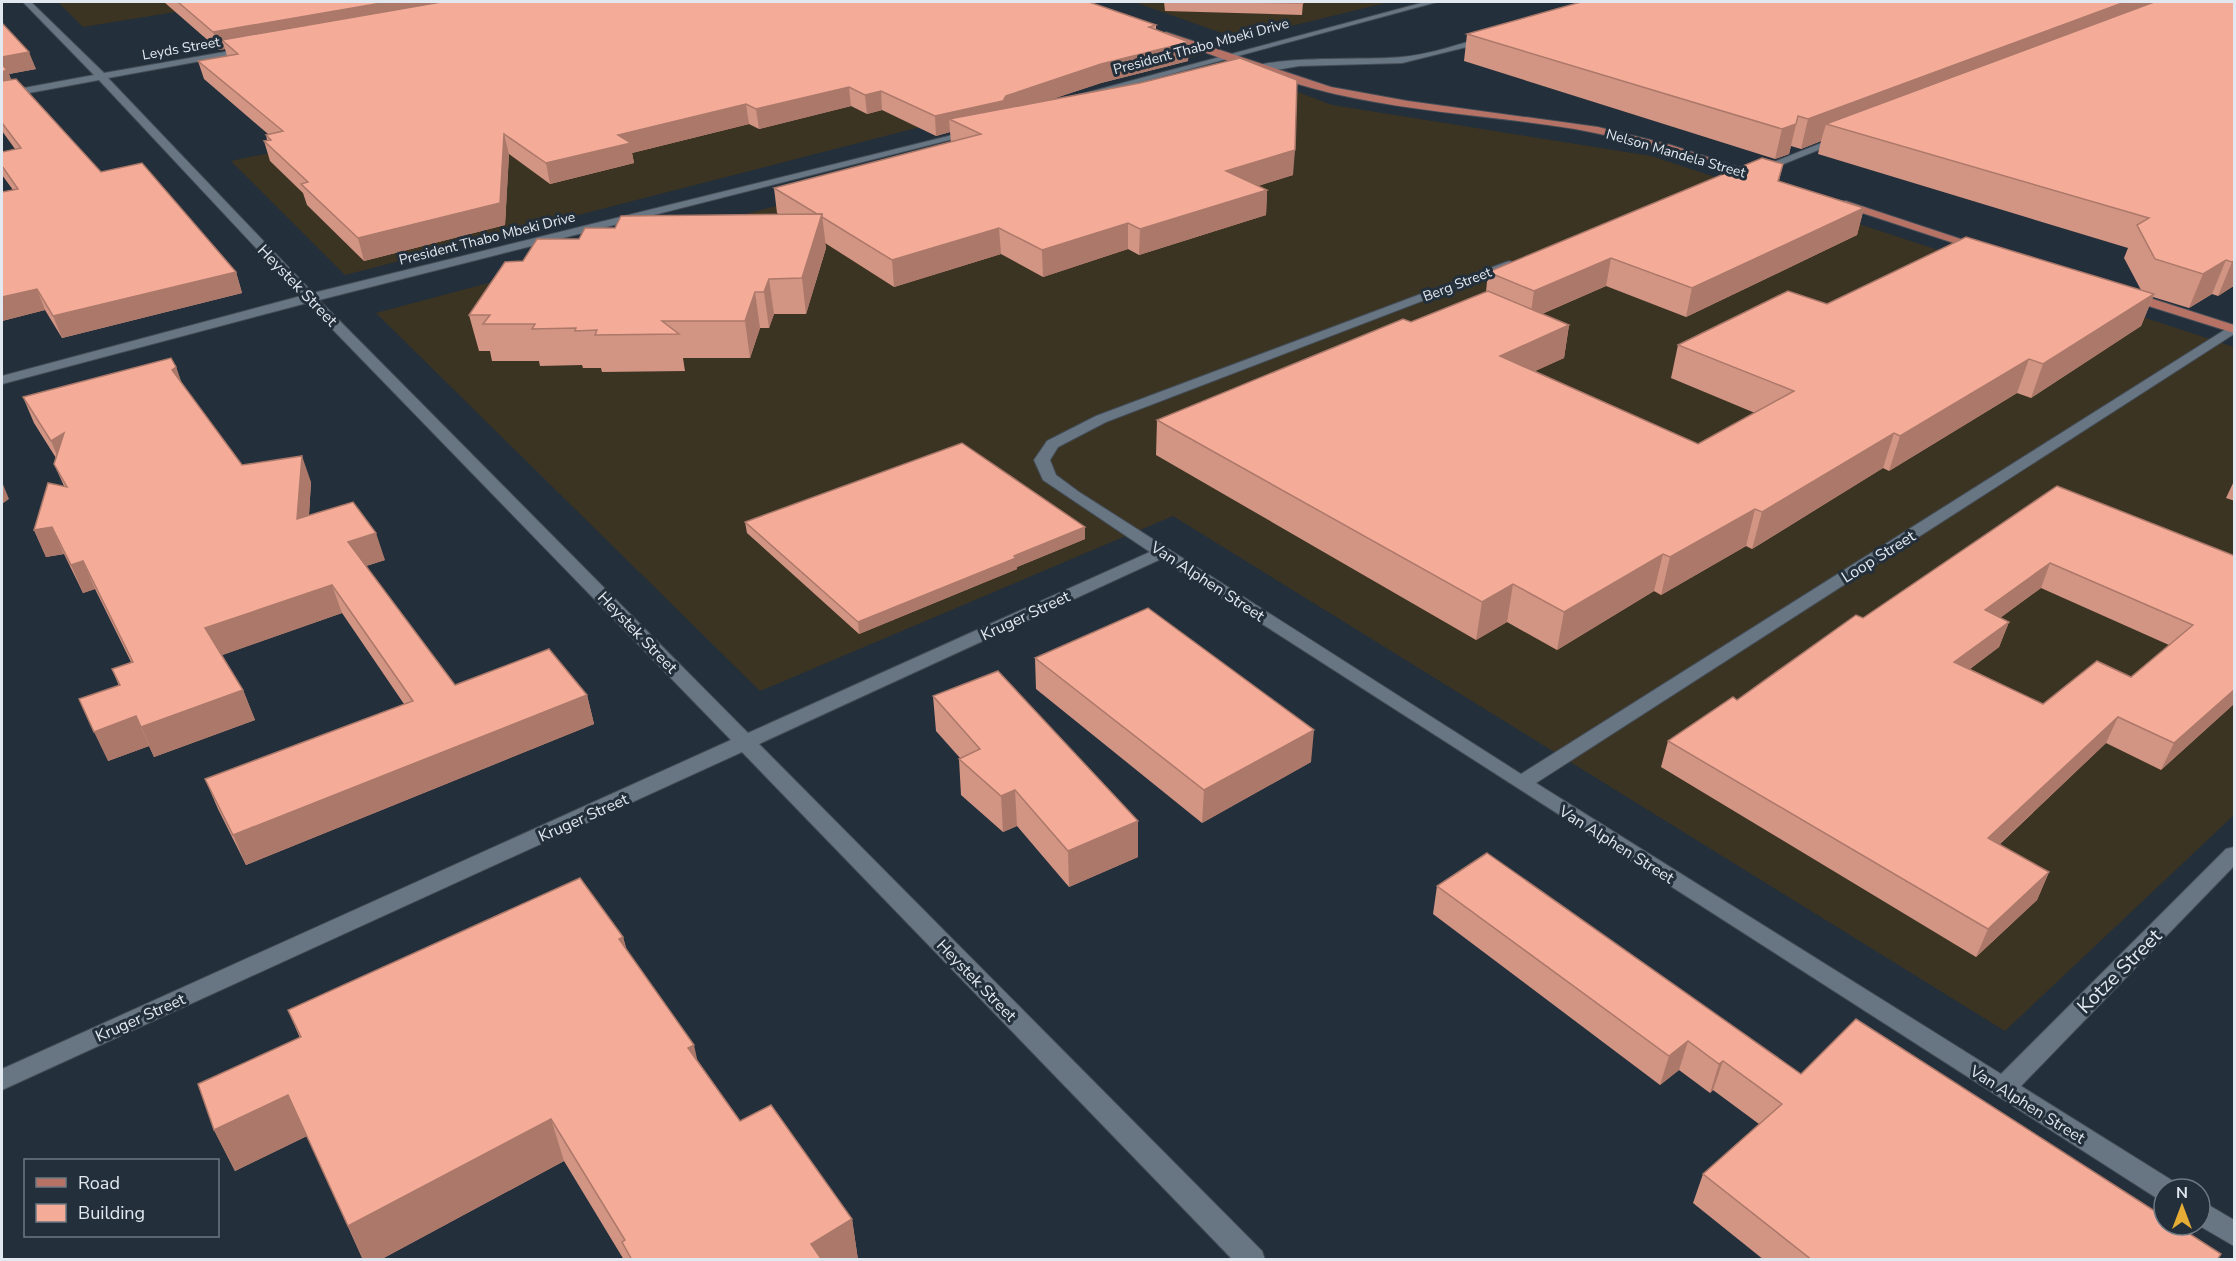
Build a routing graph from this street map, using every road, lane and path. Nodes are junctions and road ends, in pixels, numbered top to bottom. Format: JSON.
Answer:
{"nodes":[{"id":1,"x":27,"y":2,"type":"edge"},
{"id":2,"x":1433,"y":2,"type":"edge"},
{"id":3,"x":1161,"y":32,"type":"edge"},
{"id":4,"x":1502,"y":36,"type":"edge"},
{"id":5,"x":263,"y":46,"type":"edge"},
{"id":6,"x":1225,"y":56,"type":"junction"},
{"id":7,"x":1258,"y":69,"type":"junction"},
{"id":8,"x":1237,"y":74,"type":"edge"},
{"id":9,"x":101,"y":76,"type":"junction"},
{"id":10,"x":2,"y":95,"type":"edge"},
{"id":11,"x":1053,"y":103,"type":"edge"},
{"id":12,"x":980,"y":130,"type":"edge"},
{"id":13,"x":1848,"y":135,"type":"edge"},
{"id":14,"x":1751,"y":174,"type":"junction"},
{"id":15,"x":1772,"y":181,"type":"edge"},
{"id":16,"x":1729,"y":182,"type":"edge"},
{"id":17,"x":1827,"y":198,"type":"edge"},
{"id":18,"x":1991,"y":251,"type":"edge"},
{"id":19,"x":1521,"y":260,"type":"edge"},
{"id":20,"x":2115,"y":291,"type":"edge"},
{"id":21,"x":310,"y":298,"type":"junction"},
{"id":22,"x":2234,"y":329,"type":"edge"},
{"id":23,"x":2,"y":380,"type":"edge"},
{"id":24,"x":1073,"y":495,"type":"joint"},
{"id":25,"x":1163,"y":552,"type":"junction"},
{"id":26,"x":746,"y":743,"type":"junction"},
{"id":27,"x":1521,"y":783,"type":"junction"},
{"id":28,"x":2235,"y":854,"type":"edge"},
{"id":29,"x":2,"y":1080,"type":"edge"},
{"id":30,"x":2003,"y":1088,"type":"junction"},
{"id":31,"x":2152,"y":1181,"type":"edge"},
{"id":32,"x":2212,"y":1220,"type":"edge"},
{"id":33,"x":2235,"y":1234,"type":"edge"},
{"id":34,"x":1252,"y":1260,"type":"edge"}],
"edges":[{"from":1,"to":9,"type":"street","name":"Heystek Street"},
{"from":2,"to":6,"type":"street","name":"President Thabo Mbeki Drive"},
{"from":3,"to":6,"type":"main road","name":"Nelson Mandela Street"},
{"from":4,"to":7,"type":"street"},
{"from":5,"to":9,"type":"street","name":"Leyds Street"},
{"from":6,"to":7,"type":"main road","name":"Nelson Mandela Street"},
{"from":6,"to":11,"type":"street","name":"President Thabo Mbeki Drive"},
{"from":7,"to":8,"type":"street"},
{"from":7,"to":14,"type":"main road","name":"Nelson Mandela Street"},
{"from":9,"to":10,"type":"street","name":"Leyds Street"},
{"from":9,"to":21,"type":"street","name":"Heystek Street"},
{"from":12,"to":21,"type":"street","name":"President Thabo Mbeki Drive"},
{"from":13,"to":14,"type":"street"},
{"from":14,"to":15,"type":"main road","name":"Nelson Mandela Street"},
{"from":14,"to":16,"type":"street"},
{"from":17,"to":18,"type":"main road"},
{"from":19,"to":24,"type":"street","name":"Berg Street"},
{"from":20,"to":22,"type":"main road"},
{"from":21,"to":23,"type":"street","name":"President Thabo Mbeki Drive"},
{"from":21,"to":26,"type":"street","name":"Heystek Street"},
{"from":22,"to":27,"type":"street","name":"Loop Street"},
{"from":24,"to":25,"type":"street","name":"Van Alphen Street"},
{"from":25,"to":26,"type":"street","name":"Kruger Street"},
{"from":25,"to":27,"type":"street","name":"Van Alphen Street"},
{"from":26,"to":29,"type":"street","name":"Kruger Street"},
{"from":26,"to":34,"type":"street","name":"Heystek Street"},
{"from":27,"to":30,"type":"street","name":"Van Alphen Street"},
{"from":28,"to":30,"type":"street","name":"Kotze Street"},
{"from":30,"to":31,"type":"street","name":"Van Alphen Street"},
{"from":32,"to":33,"type":"street"}]}
